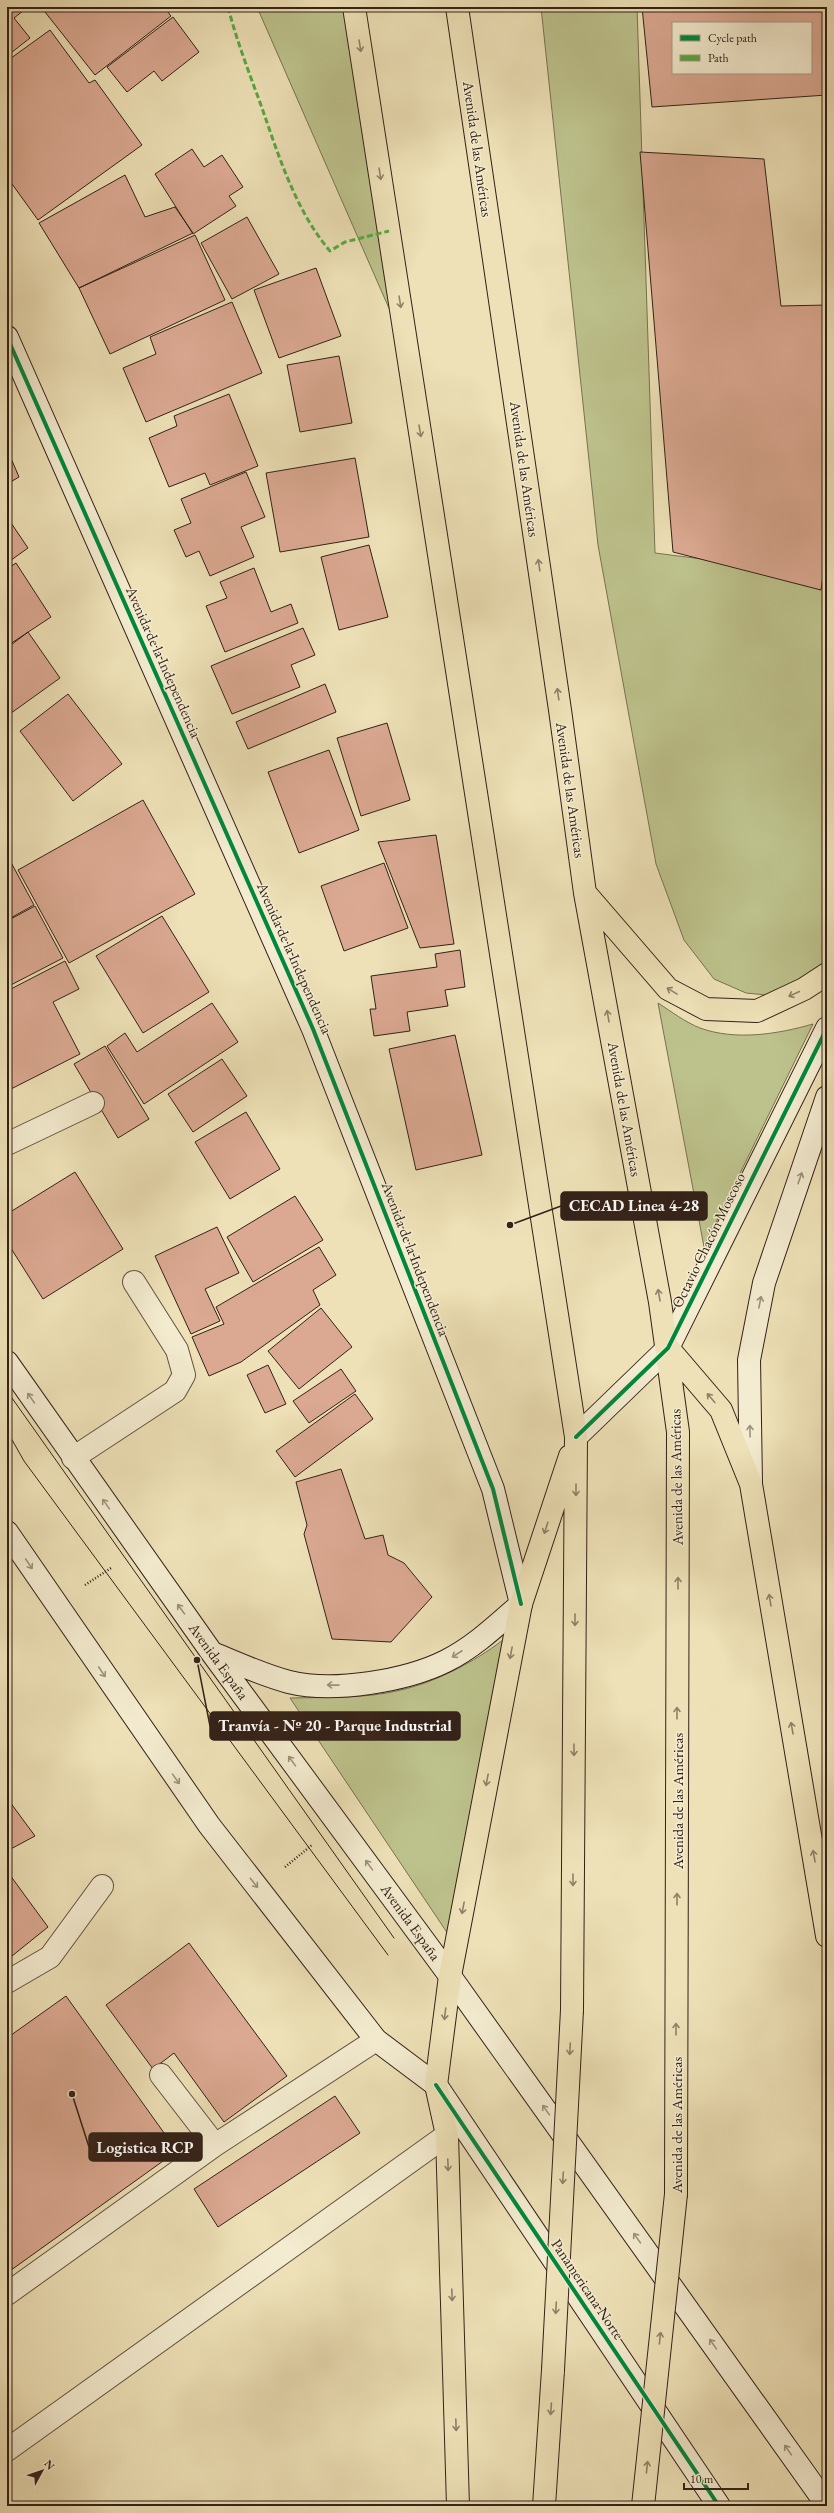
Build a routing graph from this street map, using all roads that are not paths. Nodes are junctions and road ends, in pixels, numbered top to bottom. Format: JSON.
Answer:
{"nodes":[{"id":1,"x":354,"y":7,"type":"edge"},
{"id":2,"x":457,"y":7,"type":"edge"},
{"id":3,"x":7,"y":337,"type":"edge"},
{"id":4,"x":585,"y":893,"type":"junction"},
{"id":5,"x":827,"y":974,"type":"edge"},
{"id":6,"x":827,"y":1028,"type":"edge"},
{"id":7,"x":827,"y":1097,"type":"edge"},
{"id":8,"x":93,"y":1103,"type":"dead end"},
{"id":9,"x":7,"y":1144,"type":"edge"},
{"id":10,"x":134,"y":1282,"type":"dead end"},
{"id":11,"x":668,"y":1348,"type":"junction"},
{"id":12,"x":7,"y":1362,"type":"edge"},
{"id":13,"x":576,"y":1438,"type":"junction"},
{"id":14,"x":73,"y":1458,"type":"junction"},
{"id":15,"x":751,"y":1484,"type":"junction"},
{"id":16,"x":7,"y":1532,"type":"edge"},
{"id":17,"x":521,"y":1604,"type":"junction"},
{"id":18,"x":212,"y":1653,"type":"junction"},
{"id":19,"x":102,"y":1886,"type":"dead end"},
{"id":20,"x":827,"y":1936,"type":"edge"},
{"id":21,"x":450,"y":1976,"type":"junction"},
{"id":22,"x":7,"y":1982,"type":"edge"},
{"id":23,"x":376,"y":2040,"type":"junction"},
{"id":24,"x":161,"y":2075,"type":"dead end"},
{"id":25,"x":436,"y":2085,"type":"junction"},
{"id":26,"x":447,"y":2135,"type":"junction"},
{"id":27,"x":215,"y":2145,"type":"junction"},
{"id":28,"x":7,"y":2294,"type":"edge"},
{"id":29,"x":7,"y":2450,"type":"edge"},
{"id":30,"x":827,"y":2505,"type":"edge"},
{"id":31,"x":458,"y":2506,"type":"edge"},
{"id":32,"x":544,"y":2506,"type":"edge"},
{"id":33,"x":643,"y":2506,"type":"edge"},
{"id":34,"x":719,"y":2506,"type":"edge"}],
"edges":[{"from":1,"to":13,"type":"main road","one_way":true},
{"from":4,"to":2,"type":"main road","name":"Avenida de las Américas","one_way":true},
{"from":3,"to":17,"type":"main road","name":"Avenida de la Independencia"},
{"from":5,"to":4,"type":"main road","one_way":true},
{"from":11,"to":4,"type":"main road","name":"Avenida de las Américas","one_way":true},
{"from":6,"to":11,"type":"main road","name":"Octavio Chacón Moscoso"},
{"from":15,"to":7,"type":"main road","one_way":true},
{"from":8,"to":9,"type":"main road"},
{"from":10,"to":14,"type":"main road"},
{"from":11,"to":13,"type":"main road","name":"Octavio Chacón Moscoso"},
{"from":15,"to":11,"type":"main road","one_way":true},
{"from":33,"to":11,"type":"main road","name":"Avenida de las Américas","one_way":true,"bridge":true},
{"from":14,"to":12,"type":"main road","name":"Avenida España","one_way":true},
{"from":13,"to":17,"type":"main road","one_way":true},
{"from":13,"to":32,"type":"main road","one_way":true,"bridge":true},
{"from":18,"to":14,"type":"main road","name":"Avenida España","one_way":true},
{"from":20,"to":15,"type":"main road","one_way":true},
{"from":16,"to":23,"type":"main road","one_way":true},
{"from":17,"to":18,"type":"main road","one_way":true},
{"from":17,"to":21,"type":"main road","one_way":true},
{"from":21,"to":18,"type":"main road","name":"Avenida España","one_way":true},
{"from":19,"to":22,"type":"main road"},
{"from":21,"to":25,"type":"main road","one_way":true},
{"from":30,"to":21,"type":"main road","one_way":true},
{"from":23,"to":25,"type":"main road"},
{"from":23,"to":27,"type":"main road"},
{"from":24,"to":27,"type":"main road"},
{"from":25,"to":26,"type":"main road"},
{"from":25,"to":34,"type":"main road","name":"Panamericana Norte"},
{"from":26,"to":29,"type":"main road"},
{"from":26,"to":31,"type":"main road","one_way":true},
{"from":27,"to":28,"type":"main road"}]}
